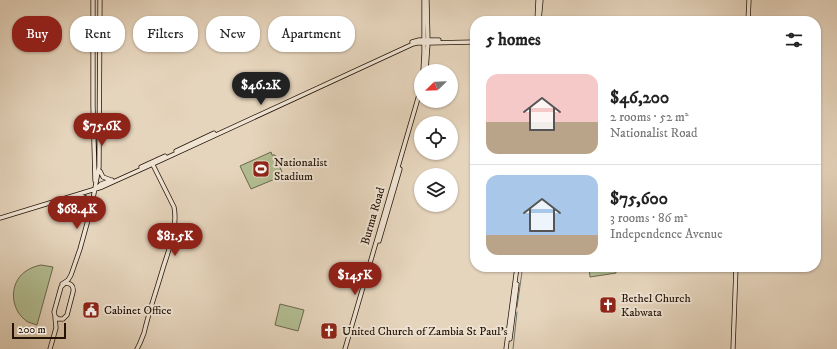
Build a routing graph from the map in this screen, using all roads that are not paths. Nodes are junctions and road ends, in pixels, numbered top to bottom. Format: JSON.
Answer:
{"nodes":[{"id":1,"x":93,"y":0,"type":"edge"},
{"id":2,"x":100,"y":0,"type":"edge"},
{"id":3,"x":426,"y":0,"type":"edge"},
{"id":4,"x":540,"y":0,"type":"edge"},
{"id":5,"x":748,"y":0,"type":"edge"},
{"id":6,"x":538,"y":16,"type":"edge"},
{"id":7,"x":748,"y":16,"type":"edge"},
{"id":8,"x":424,"y":30,"type":"junction"},
{"id":9,"x":428,"y":33,"type":"junction"},
{"id":10,"x":426,"y":41,"type":"junction"},
{"id":11,"x":434,"y":41,"type":"junction"},
{"id":12,"x":470,"y":41,"type":"edge"},
{"id":13,"x":415,"y":42,"type":"junction"},
{"id":14,"x":426,"y":49,"type":"junction"},
{"id":15,"x":425,"y":64,"type":"edge"},
{"id":16,"x":99,"y":105,"type":"junction"},
{"id":17,"x":93,"y":106,"type":"junction"},
{"id":18,"x":415,"y":108,"type":"edge"},
{"id":19,"x":418,"y":108,"type":"edge"},
{"id":20,"x":152,"y":163,"type":"junction"},
{"id":21,"x":99,"y":168,"type":"junction"},
{"id":22,"x":111,"y":180,"type":"junction"},
{"id":23,"x":95,"y":188,"type":"junction"},
{"id":24,"x":78,"y":194,"type":"junction"},
{"id":25,"x":91,"y":209,"type":"junction"},
{"id":26,"x":0,"y":218,"type":"edge"},
{"id":27,"x":517,"y":272,"type":"edge"},
{"id":28,"x":736,"y":272,"type":"edge"},
{"id":29,"x":71,"y":275,"type":"junction"},
{"id":30,"x":62,"y":284,"type":"junction"},
{"id":31,"x":73,"y":286,"type":"junction"},
{"id":32,"x":54,"y":315,"type":"junction"},
{"id":33,"x":63,"y":318,"type":"junction"},
{"id":34,"x":56,"y":328,"type":"junction"},
{"id":35,"x":50,"y":349,"type":"edge"},
{"id":36,"x":137,"y":349,"type":"edge"},
{"id":37,"x":346,"y":349,"type":"edge"},
{"id":38,"x":508,"y":349,"type":"edge"},
{"id":39,"x":733,"y":349,"type":"edge"}],
"edges":[{"from":1,"to":17,"type":"main road"},
{"from":2,"to":16,"type":"main road"},
{"from":3,"to":8,"type":"main road"},
{"from":3,"to":9,"type":"main road"},
{"from":4,"to":6,"type":"main road"},
{"from":5,"to":7,"type":"main road"},
{"from":8,"to":10,"type":"main road"},
{"from":8,"to":13,"type":"main road"},
{"from":9,"to":10,"type":"main road"},
{"from":9,"to":11,"type":"main road"},
{"from":10,"to":11,"type":"main road"},
{"from":10,"to":13,"type":"main road"},
{"from":10,"to":14,"type":"main road"},
{"from":11,"to":12,"type":"main road"},
{"from":11,"to":14,"type":"main road"},
{"from":13,"to":14,"type":"main road"},
{"from":13,"to":20,"type":"main road"},
{"from":14,"to":15,"type":"main road"},
{"from":16,"to":17,"type":"main road"},
{"from":16,"to":21,"type":"main road"},
{"from":17,"to":23,"type":"main road"},
{"from":18,"to":37,"type":"main road","name":"Burma Road"},
{"from":19,"to":37,"type":"main road","name":"Burma Road"},
{"from":20,"to":22,"type":"main road"},
{"from":20,"to":23,"type":"main road"},
{"from":20,"to":36,"type":"main road"},
{"from":21,"to":22,"type":"main road"},
{"from":21,"to":23,"type":"main road"},
{"from":22,"to":23,"type":"main road"},
{"from":23,"to":24,"type":"main road"},
{"from":23,"to":25,"type":"main road"},
{"from":24,"to":25,"type":"main road"},
{"from":24,"to":26,"type":"main road"},
{"from":25,"to":29,"type":"main road"},
{"from":27,"to":38,"type":"main road"},
{"from":28,"to":39,"type":"main road"},
{"from":29,"to":30,"type":"main road"},
{"from":29,"to":31,"type":"main road"},
{"from":30,"to":31,"type":"main road"},
{"from":30,"to":32,"type":"main road"},
{"from":31,"to":33,"type":"main road"},
{"from":32,"to":33,"type":"main road"},
{"from":32,"to":34,"type":"main road"},
{"from":33,"to":34,"type":"main road"},
{"from":34,"to":35,"type":"main road"}]}
